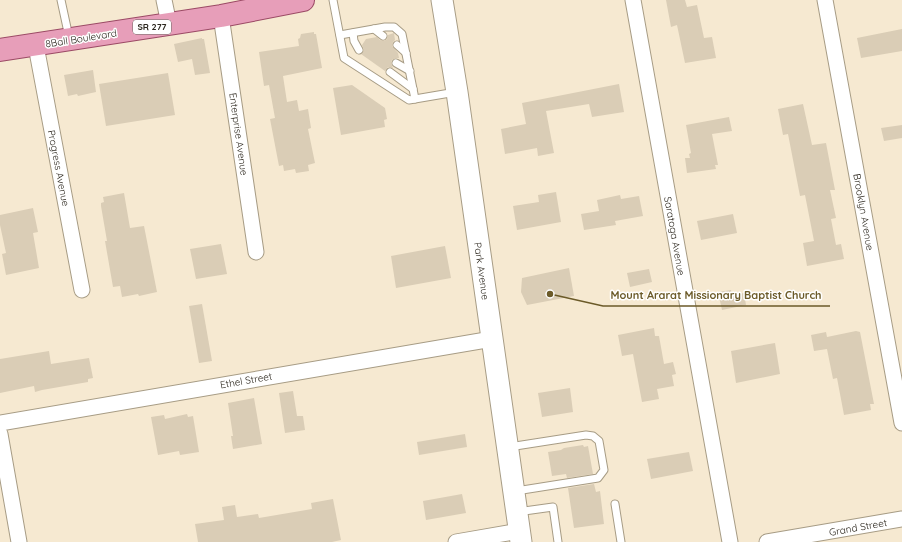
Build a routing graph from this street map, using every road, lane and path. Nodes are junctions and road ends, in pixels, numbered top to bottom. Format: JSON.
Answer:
{"nodes":[{"id":1,"x":61,"y":0,"type":"edge"},
{"id":2,"x":164,"y":0,"type":"edge"},
{"id":3,"x":303,"y":0,"type":"edge"},
{"id":4,"x":333,"y":0,"type":"edge"},
{"id":5,"x":442,"y":0,"type":"edge"},
{"id":6,"x":633,"y":0,"type":"edge"},
{"id":7,"x":825,"y":0,"type":"edge"},
{"id":8,"x":221,"y":16,"type":"junction"},
{"id":9,"x":169,"y":24,"type":"junction"},
{"id":10,"x":374,"y":29,"type":"junction"},
{"id":11,"x":353,"y":33,"type":"junction"},
{"id":12,"x":340,"y":35,"type":"junction"},
{"id":13,"x":383,"y":36,"type":"dead end"},
{"id":14,"x":70,"y":40,"type":"junction"},
{"id":15,"x":354,"y":41,"type":"junction"},
{"id":16,"x":364,"y":42,"type":"dead end"},
{"id":17,"x":397,"y":45,"type":"dead end"},
{"id":18,"x":36,"y":46,"type":"junction"},
{"id":19,"x":0,"y":50,"type":"edge"},
{"id":20,"x":359,"y":50,"type":"dead end"},
{"id":21,"x":406,"y":53,"type":"junction"},
{"id":22,"x":396,"y":64,"type":"dead end"},
{"id":23,"x":410,"y":71,"type":"junction"},
{"id":24,"x":390,"y":72,"type":"dead end"},
{"id":25,"x":413,"y":89,"type":"junction"},
{"id":26,"x":457,"y":92,"type":"junction"},
{"id":27,"x":415,"y":99,"type":"junction"},
{"id":28,"x":256,"y":252,"type":"dead end"},
{"id":29,"x":82,"y":290,"type":"dead end"},
{"id":30,"x":492,"y":339,"type":"junction"},
{"id":31,"x":0,"y":423,"type":"edge"},
{"id":32,"x":902,"y":423,"type":"edge"},
{"id":33,"x":0,"y":434,"type":"edge"},
{"id":34,"x":507,"y":447,"type":"junction"},
{"id":35,"x":615,"y":504,"type":"dead end"},
{"id":36,"x":518,"y":519,"type":"edge"},
{"id":37,"x":902,"y":519,"type":"edge"},
{"id":38,"x":19,"y":542,"type":"edge"},
{"id":39,"x":456,"y":542,"type":"edge"},
{"id":40,"x":558,"y":542,"type":"edge"},
{"id":41,"x":619,"y":542,"type":"edge"},
{"id":42,"x":730,"y":542,"type":"edge"},
{"id":43,"x":766,"y":542,"type":"edge"}],
"edges":[{"from":1,"to":14,"type":"lane"},
{"from":2,"to":9,"type":"street"},
{"from":3,"to":8,"type":"main road","name":"8Ball Boulevard","number":"SR 277"},
{"from":4,"to":12,"type":"lane"},
{"from":5,"to":26,"type":"main road","name":"Park Avenue"},
{"from":6,"to":42,"type":"street","name":"Saratoga Avenue"},
{"from":7,"to":32,"type":"street","name":"Brooklyn Avenue"},
{"from":8,"to":9,"type":"main road","name":"8Ball Boulevard","number":"SR 277"},
{"from":8,"to":28,"type":"street","name":"Enterprise Avenue"},
{"from":9,"to":14,"type":"main road","name":"8Ball Boulevard","number":"SR 277"},
{"from":10,"to":11,"type":"lane"},
{"from":10,"to":13,"type":"lane"},
{"from":10,"to":21,"type":"lane"},
{"from":11,"to":12,"type":"lane"},
{"from":11,"to":15,"type":"lane"},
{"from":12,"to":27,"type":"lane"},
{"from":14,"to":18,"type":"main road","name":"8Ball Boulevard","number":"SR 277"},
{"from":15,"to":16,"type":"lane"},
{"from":15,"to":20,"type":"lane"},
{"from":17,"to":21,"type":"lane"},
{"from":18,"to":19,"type":"main road","name":"8Ball Boulevard","number":"SR 277"},
{"from":18,"to":29,"type":"street","name":"Progress Avenue"},
{"from":21,"to":23,"type":"lane"},
{"from":22,"to":23,"type":"lane"},
{"from":23,"to":25,"type":"lane"},
{"from":24,"to":25,"type":"lane"},
{"from":25,"to":27,"type":"lane"},
{"from":26,"to":27,"type":"lane"},
{"from":26,"to":30,"type":"main road","name":"Park Avenue"},
{"from":30,"to":31,"type":"street","name":"Ethel Street"},
{"from":30,"to":34,"type":"main road","name":"Park Avenue"},
{"from":33,"to":38,"type":"street"},
{"from":34,"to":36,"type":"main road","name":"Park Avenue"},
{"from":34,"to":36,"type":"lane"},
{"from":35,"to":41,"type":"lane"},
{"from":36,"to":39,"type":"street"},
{"from":36,"to":40,"type":"lane"},
{"from":37,"to":43,"type":"street","name":"Grand Street"}]}
